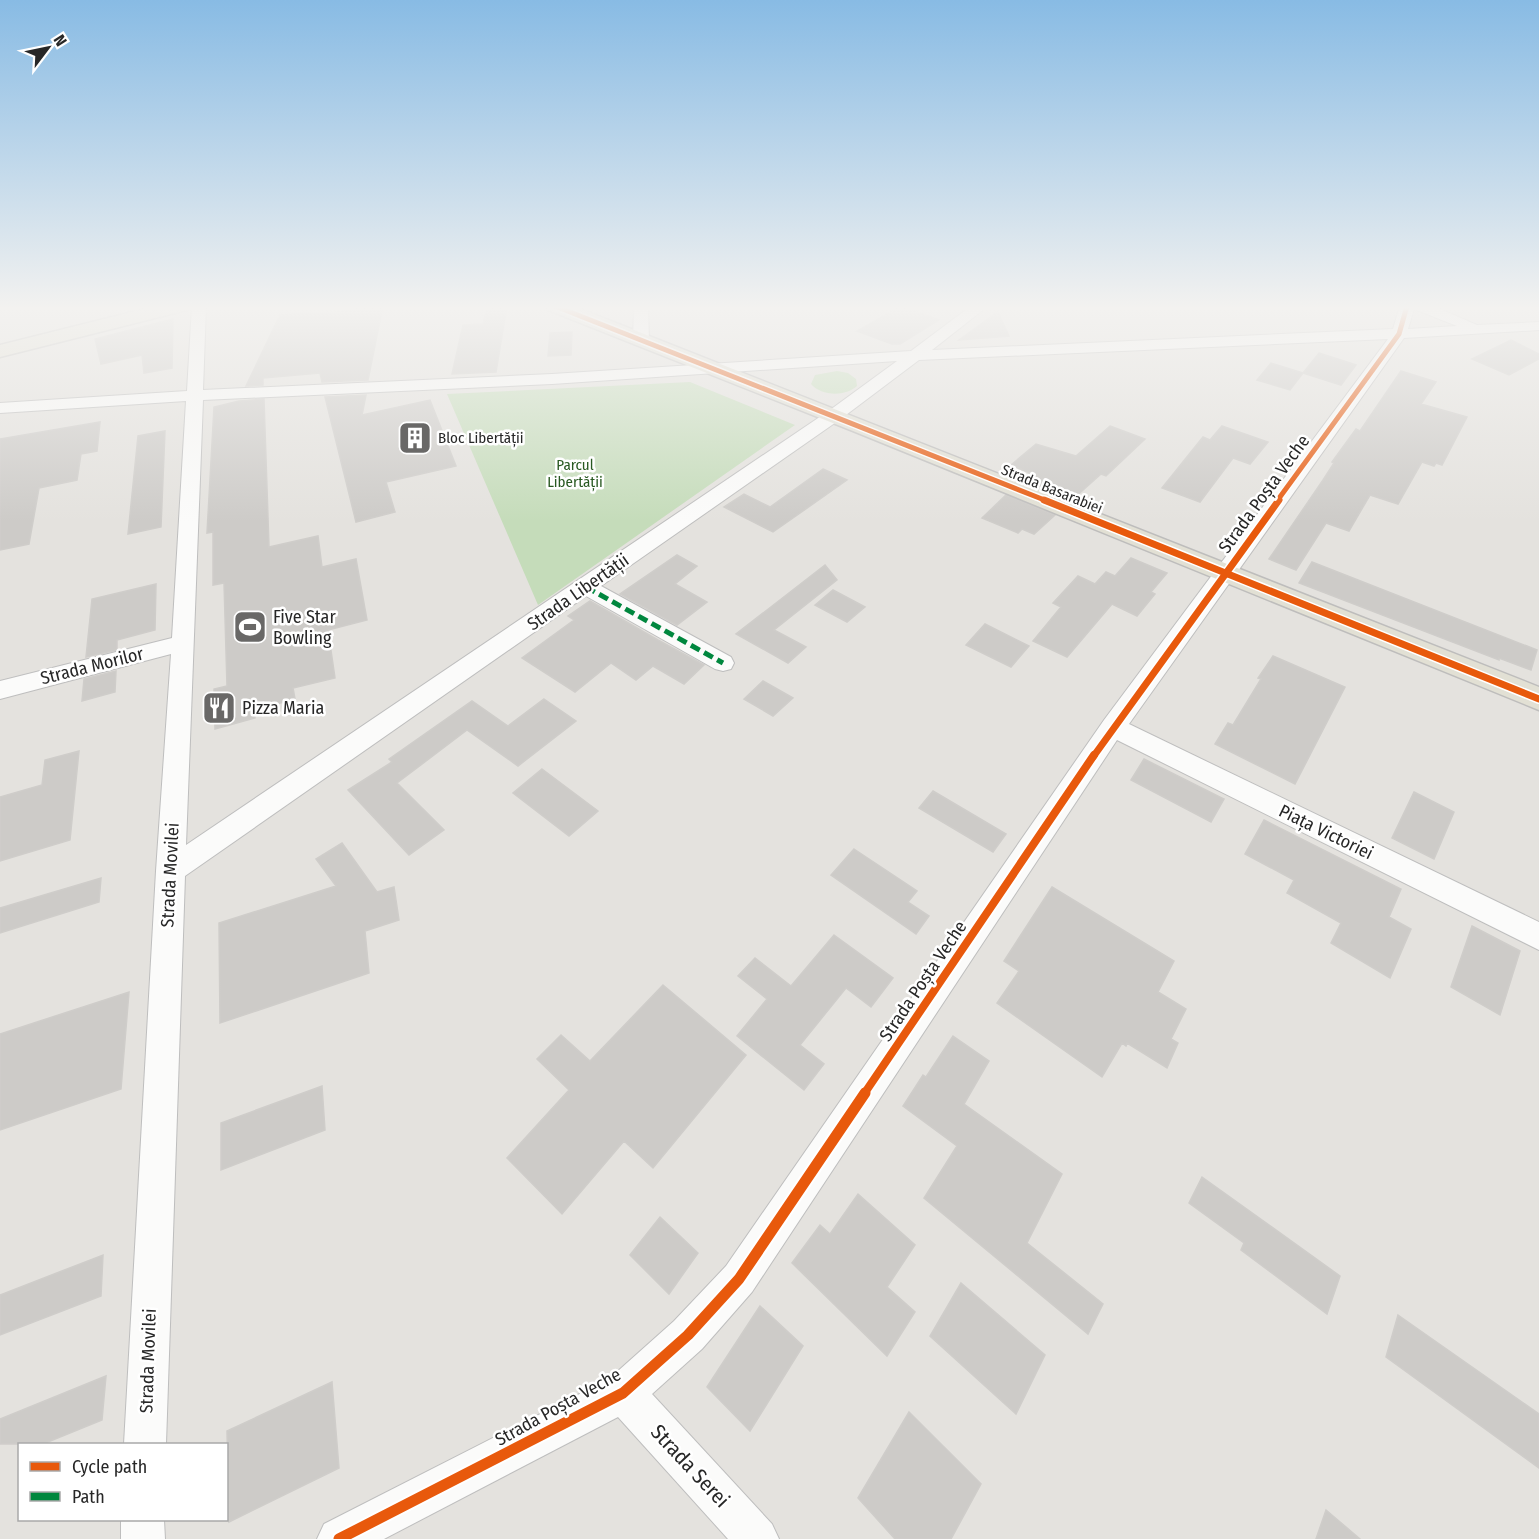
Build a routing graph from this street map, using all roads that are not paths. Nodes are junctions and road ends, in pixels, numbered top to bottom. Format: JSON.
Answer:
{"nodes":[{"id":1,"x":196,"y":378,"type":"edge"},
{"id":2,"x":538,"y":378,"type":"edge"},
{"id":3,"x":737,"y":378,"type":"edge"},
{"id":4,"x":886,"y":378,"type":"edge"},
{"id":5,"x":1367,"y":378,"type":"edge"},
{"id":6,"x":195,"y":395,"type":"junction"},
{"id":7,"x":0,"y":408,"type":"edge"},
{"id":8,"x":835,"y":416,"type":"junction"},
{"id":9,"x":1225,"y":573,"type":"junction"},
{"id":10,"x":586,"y":587,"type":"junction"},
{"id":11,"x":183,"y":643,"type":"junction"},
{"id":12,"x":723,"y":663,"type":"dead end"},
{"id":13,"x":0,"y":690,"type":"edge"},
{"id":14,"x":1539,"y":699,"type":"edge"},
{"id":15,"x":1113,"y":726,"type":"junction"},
{"id":16,"x":170,"y":871,"type":"junction"},
{"id":17,"x":1539,"y":937,"type":"edge"},
{"id":18,"x":623,"y":1393,"type":"junction"},
{"id":19,"x":145,"y":1443,"type":"edge"},
{"id":20,"x":143,"y":1521,"type":"edge"},
{"id":21,"x":142,"y":1539,"type":"edge"},
{"id":22,"x":339,"y":1539,"type":"edge"},
{"id":23,"x":757,"y":1539,"type":"edge"}],
"edges":[{"from":1,"to":6,"type":"street","name":"Strada Movilei"},
{"from":2,"to":6,"type":"street"},
{"from":3,"to":8,"type":"main road","name":"Strada Basarabiei"},
{"from":4,"to":8,"type":"street","name":"Strada Libertății"},
{"from":5,"to":9,"type":"street","name":"Strada Poșta Veche"},
{"from":6,"to":7,"type":"street"},
{"from":6,"to":11,"type":"street","name":"Strada Movilei"},
{"from":8,"to":9,"type":"main road","name":"Strada Basarabiei"},
{"from":8,"to":10,"type":"street","name":"Strada Libertății"},
{"from":9,"to":14,"type":"main road","name":"Strada Basarabiei"},
{"from":9,"to":15,"type":"street","name":"Strada Poșta Veche"},
{"from":10,"to":12,"type":"street"},
{"from":10,"to":16,"type":"street","name":"Strada Libertății"},
{"from":11,"to":13,"type":"street","name":"Strada Morilor"},
{"from":11,"to":16,"type":"street","name":"Strada Movilei"},
{"from":15,"to":17,"type":"street","name":"Piața Victoriei"},
{"from":15,"to":18,"type":"street","name":"Strada Poșta Veche"},
{"from":16,"to":19,"type":"street","name":"Strada Movilei"},
{"from":18,"to":22,"type":"street","name":"Strada Poșta Veche"},
{"from":18,"to":23,"type":"street","name":"Strada Serei"},
{"from":20,"to":21,"type":"street"}]}
